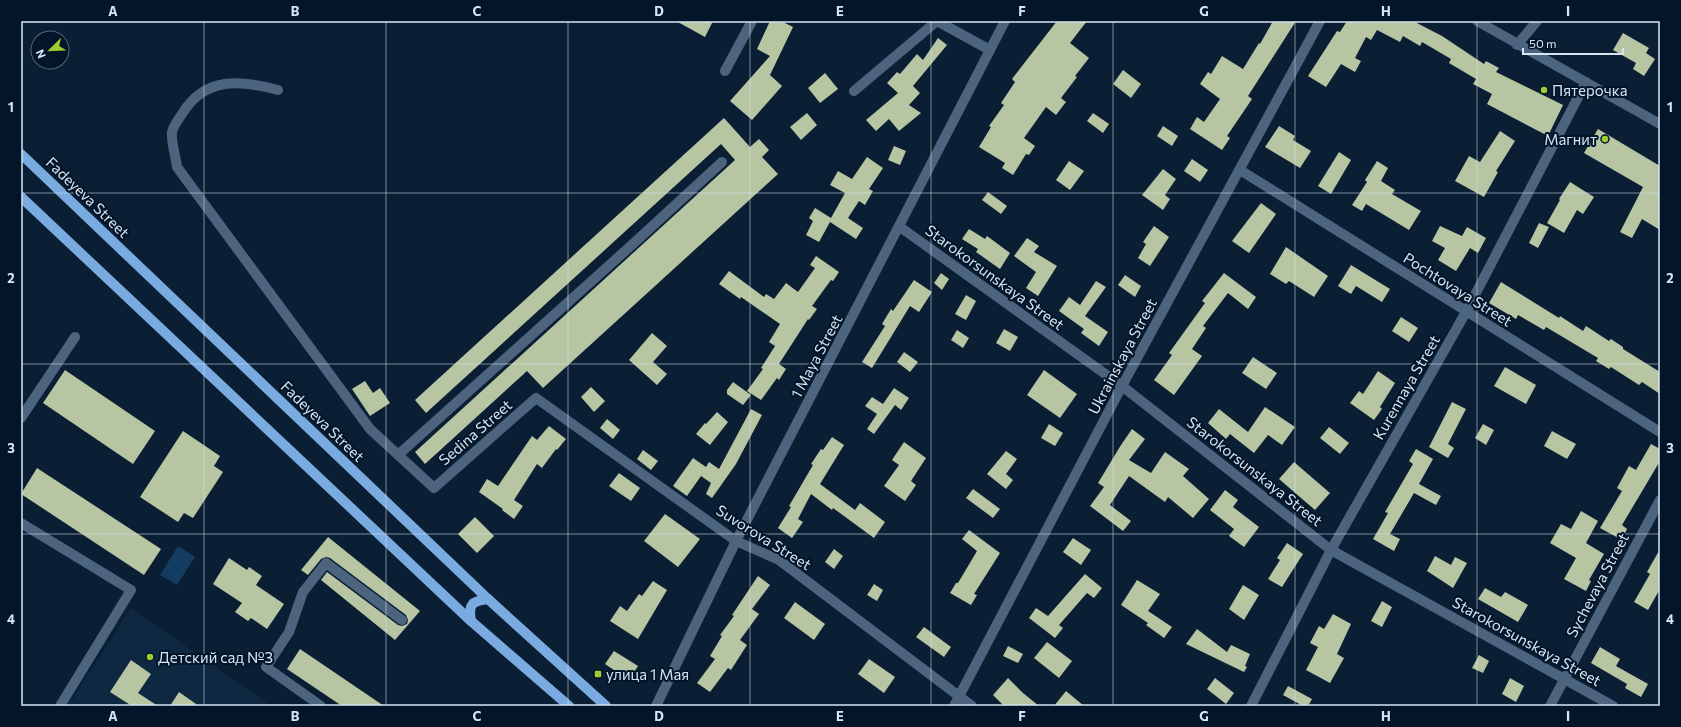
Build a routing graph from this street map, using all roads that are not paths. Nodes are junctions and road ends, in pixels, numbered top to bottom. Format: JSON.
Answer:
{"nodes":[{"id":1,"x":752,"y":21,"type":"edge"},
{"id":2,"x":937,"y":21,"type":"edge"},
{"id":3,"x":1006,"y":21,"type":"edge"},
{"id":4,"x":1320,"y":21,"type":"edge"},
{"id":5,"x":1477,"y":21,"type":"edge"},
{"id":6,"x":1537,"y":21,"type":"edge"},
{"id":7,"x":1517,"y":44,"type":"junction"},
{"id":8,"x":990,"y":50,"type":"junction"},
{"id":9,"x":725,"y":71,"type":"dead end"},
{"id":10,"x":1586,"y":82,"type":"junction"},
{"id":11,"x":278,"y":90,"type":"dead end"},
{"id":12,"x":854,"y":91,"type":"dead end"},
{"id":13,"x":1660,"y":124,"type":"edge"},
{"id":14,"x":21,"y":154,"type":"edge"},
{"id":15,"x":722,"y":162,"type":"dead end"},
{"id":16,"x":1240,"y":170,"type":"junction"},
{"id":17,"x":21,"y":197,"type":"edge"},
{"id":18,"x":900,"y":227,"type":"junction"},
{"id":19,"x":1466,"y":312,"type":"junction"},
{"id":20,"x":75,"y":337,"type":"dead end"},
{"id":21,"x":1122,"y":386,"type":"junction"},
{"id":22,"x":536,"y":398,"type":"joint"},
{"id":23,"x":21,"y":418,"type":"edge"},
{"id":24,"x":1660,"y":432,"type":"edge"},
{"id":25,"x":398,"y":455,"type":"junction"},
{"id":26,"x":1660,"y":500,"type":"edge"},
{"id":27,"x":21,"y":523,"type":"edge"},
{"id":28,"x":736,"y":541,"type":"junction"},
{"id":29,"x":1331,"y":550,"type":"junction"},
{"id":30,"x":488,"y":599,"type":"junction"},
{"id":31,"x":402,"y":620,"type":"dead end"},
{"id":32,"x":471,"y":621,"type":"junction"},
{"id":33,"x":1564,"y":678,"type":"junction"},
{"id":34,"x":959,"y":696,"type":"junction"},
{"id":35,"x":60,"y":706,"type":"edge"},
{"id":36,"x":321,"y":706,"type":"edge"},
{"id":37,"x":569,"y":706,"type":"edge"},
{"id":38,"x":606,"y":706,"type":"edge"},
{"id":39,"x":656,"y":706,"type":"edge"},
{"id":40,"x":954,"y":706,"type":"edge"},
{"id":41,"x":972,"y":706,"type":"edge"},
{"id":42,"x":1251,"y":706,"type":"edge"},
{"id":43,"x":1550,"y":706,"type":"edge"},
{"id":44,"x":1614,"y":706,"type":"edge"}],
"edges":[{"from":1,"to":9,"type":"street"},
{"from":2,"to":8,"type":"street"},
{"from":2,"to":12,"type":"street"},
{"from":3,"to":8,"type":"street","name":"1 Maya Street"},
{"from":4,"to":16,"type":"street","name":"Ukrainskaya Street"},
{"from":5,"to":7,"type":"street"},
{"from":6,"to":7,"type":"street"},
{"from":7,"to":10,"type":"street"},
{"from":8,"to":18,"type":"street","name":"1 Maya Street"},
{"from":10,"to":13,"type":"street"},
{"from":10,"to":19,"type":"street","name":"Kurennaya Street"},
{"from":11,"to":25,"type":"street"},
{"from":14,"to":30,"type":"main road","name":"Fadeyeva Street"},
{"from":15,"to":25,"type":"street"},
{"from":16,"to":19,"type":"street","name":"Pochtovaya Street"},
{"from":16,"to":21,"type":"street","name":"Ukrainskaya Street"},
{"from":17,"to":32,"type":"main road"},
{"from":18,"to":21,"type":"street","name":"Starokorsunskaya Street"},
{"from":18,"to":28,"type":"street","name":"1 Maya Street"},
{"from":19,"to":24,"type":"street","name":"Pochtovaya Street"},
{"from":19,"to":29,"type":"street","name":"Kurennaya Street"},
{"from":20,"to":23,"type":"street"},
{"from":21,"to":29,"type":"street","name":"Starokorsunskaya Street"},
{"from":21,"to":34,"type":"street","name":"Ukrainskaya Street"},
{"from":22,"to":25,"type":"street","name":"Sedina Street"},
{"from":22,"to":28,"type":"street","name":"Suvorova Street"},
{"from":26,"to":33,"type":"street","name":"Sychevaya Street"},
{"from":27,"to":35,"type":"street"},
{"from":28,"to":34,"type":"street","name":"Suvorova Street"},
{"from":28,"to":39,"type":"street","name":"1 Maya Street"},
{"from":29,"to":33,"type":"street","name":"Starokorsunskaya Street"},
{"from":29,"to":42,"type":"street","name":"Kurennaya Street"},
{"from":30,"to":32,"type":"main road"},
{"from":30,"to":38,"type":"main road","name":"Fadeyeva Street"},
{"from":31,"to":36,"type":"street"},
{"from":32,"to":37,"type":"main road"},
{"from":33,"to":43,"type":"street","name":"Sychevaya Street"},
{"from":33,"to":44,"type":"street","name":"Starokorsunskaya Street"},
{"from":34,"to":40,"type":"street","name":"Ukrainskaya Street"},
{"from":34,"to":41,"type":"street","name":"Suvorova Street"}]}
